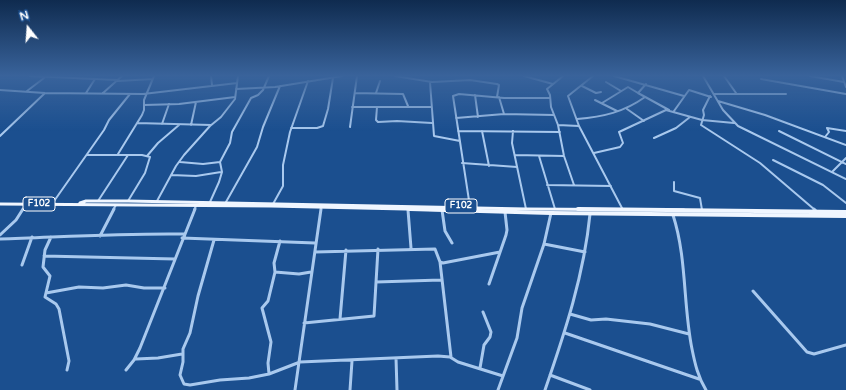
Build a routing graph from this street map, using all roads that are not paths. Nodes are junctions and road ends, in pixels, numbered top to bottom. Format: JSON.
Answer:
{"nodes":[{"id":1,"x":44,"y":94,"type":"edge"},
{"id":2,"x":130,"y":94,"type":"edge"},
{"id":3,"x":147,"y":94,"type":"edge"},
{"id":4,"x":258,"y":94,"type":"edge"},
{"id":5,"x":277,"y":94,"type":"edge"},
{"id":6,"x":303,"y":94,"type":"edge"},
{"id":7,"x":330,"y":94,"type":"edge"},
{"id":8,"x":355,"y":94,"type":"edge"},
{"id":9,"x":403,"y":94,"type":"edge"},
{"id":10,"x":431,"y":94,"type":"edge"},
{"id":11,"x":458,"y":94,"type":"edge"},
{"id":12,"x":462,"y":94,"type":"edge"},
{"id":13,"x":549,"y":94,"type":"edge"},
{"id":14,"x":569,"y":94,"type":"edge"},
{"id":15,"x":616,"y":94,"type":"edge"},
{"id":16,"x":641,"y":94,"type":"edge"},
{"id":17,"x":678,"y":94,"type":"edge"},
{"id":18,"x":704,"y":94,"type":"edge"},
{"id":19,"x":713,"y":94,"type":"edge"},
{"id":20,"x":475,"y":95,"type":"junction"},
{"id":21,"x":684,"y":96,"type":"joint"},
{"id":22,"x":710,"y":96,"type":"junction"},
{"id":23,"x":235,"y":97,"type":"joint"},
{"id":24,"x":498,"y":97,"type":"junction"},
{"id":25,"x":645,"y":97,"type":"junction"},
{"id":26,"x":550,"y":98,"type":"junction"},
{"id":27,"x":716,"y":98,"type":"junction"},
{"id":28,"x":595,"y":100,"type":"dead end"},
{"id":29,"x":718,"y":101,"type":"junction"},
{"id":30,"x":196,"y":102,"type":"junction"},
{"id":31,"x":602,"y":103,"type":"junction"},
{"id":32,"x":169,"y":104,"type":"junction"},
{"id":33,"x":144,"y":106,"type":"junction"},
{"id":34,"x":408,"y":106,"type":"junction"},
{"id":35,"x":352,"y":107,"type":"junction"},
{"id":36,"x":377,"y":107,"type":"junction"},
{"id":37,"x":431,"y":107,"type":"junction"},
{"id":38,"x":626,"y":108,"type":"junction"},
{"id":39,"x":670,"y":110,"type":"junction"},
{"id":40,"x":674,"y":111,"type":"junction"},
{"id":41,"x":618,"y":112,"type":"junction"},
{"id":42,"x":504,"y":114,"type":"junction"},
{"id":43,"x":554,"y":115,"type":"junction"},
{"id":44,"x":478,"y":117,"type":"junction"},
{"id":45,"x":690,"y":117,"type":"junction"},
{"id":46,"x":456,"y":118,"type":"junction"},
{"id":47,"x":577,"y":119,"type":"junction"},
{"id":48,"x":702,"y":120,"type":"junction"},
{"id":49,"x":644,"y":121,"type":"junction"},
{"id":50,"x":137,"y":123,"type":"junction"},
{"id":51,"x":432,"y":123,"type":"junction"},
{"id":52,"x":734,"y":123,"type":"junction"},
{"id":53,"x":162,"y":124,"type":"junction"},
{"id":54,"x":179,"y":125,"type":"junction"},
{"id":55,"x":191,"y":125,"type":"junction"},
{"id":56,"x":211,"y":125,"type":"junction"},
{"id":57,"x":558,"y":126,"type":"junction"},
{"id":58,"x":579,"y":126,"type":"junction"},
{"id":59,"x":350,"y":127,"type":"dead end"},
{"id":60,"x":291,"y":128,"type":"junction"},
{"id":61,"x":0,"y":131,"type":"edge"},
{"id":62,"x":5,"y":131,"type":"junction"},
{"id":63,"x":458,"y":131,"type":"junction"},
{"id":64,"x":482,"y":131,"type":"junction"},
{"id":65,"x":513,"y":131,"type":"junction"},
{"id":66,"x":779,"y":131,"type":"dead end"},
{"id":67,"x":846,"y":131,"type":"edge"},
{"id":68,"x":560,"y":132,"type":"junction"},
{"id":69,"x":0,"y":136,"type":"edge"},
{"id":70,"x":825,"y":137,"type":"junction"},
{"id":71,"x":654,"y":138,"type":"dead end"},
{"id":72,"x":460,"y":141,"type":"junction"},
{"id":73,"x":846,"y":145,"type":"edge"},
{"id":74,"x":594,"y":153,"type":"junction"},
{"id":75,"x":87,"y":155,"type":"junction"},
{"id":76,"x":118,"y":155,"type":"junction"},
{"id":77,"x":128,"y":155,"type":"junction"},
{"id":78,"x":147,"y":156,"type":"junction"},
{"id":79,"x":515,"y":156,"type":"junction"},
{"id":80,"x":539,"y":156,"type":"junction"},
{"id":81,"x":564,"y":156,"type":"junction"},
{"id":82,"x":846,"y":158,"type":"edge"},
{"id":83,"x":774,"y":160,"type":"dead end"},
{"id":84,"x":180,"y":162,"type":"junction"},
{"id":85,"x":220,"y":162,"type":"junction"},
{"id":86,"x":842,"y":162,"type":"junction"},
{"id":87,"x":462,"y":163,"type":"junction"},
{"id":88,"x":846,"y":164,"type":"edge"},
{"id":89,"x":489,"y":166,"type":"junction"},
{"id":90,"x":517,"y":167,"type":"junction"},
{"id":91,"x":221,"y":172,"type":"junction"},
{"id":92,"x":832,"y":172,"type":"junction"},
{"id":93,"x":171,"y":175,"type":"junction"},
{"id":94,"x":846,"y":179,"type":"edge"},
{"id":95,"x":674,"y":182,"type":"dead end"},
{"id":96,"x":547,"y":185,"type":"junction"},
{"id":97,"x":574,"y":185,"type":"junction"},
{"id":98,"x":612,"y":186,"type":"junction"},
{"id":99,"x":98,"y":201,"type":"junction"},
{"id":100,"x":128,"y":201,"type":"junction"},
{"id":101,"x":156,"y":201,"type":"junction"},
{"id":102,"x":210,"y":202,"type":"junction"},
{"id":103,"x":226,"y":202,"type":"junction"},
{"id":104,"x":846,"y":203,"type":"edge"},
{"id":105,"x":0,"y":204,"type":"edge"},
{"id":106,"x":27,"y":204,"type":"junction"},
{"id":107,"x":52,"y":204,"type":"junction"},
{"id":108,"x":77,"y":204,"type":"junction"},
{"id":109,"x":116,"y":205,"type":"junction"},
{"id":110,"x":273,"y":205,"type":"junction"},
{"id":111,"x":196,"y":206,"type":"junction"},
{"id":112,"x":470,"y":206,"type":"junction"},
{"id":113,"x":321,"y":208,"type":"junction"},
{"id":114,"x":526,"y":209,"type":"junction"},
{"id":115,"x":555,"y":209,"type":"junction"},
{"id":116,"x":408,"y":210,"type":"junction"},
{"id":117,"x":442,"y":210,"type":"junction"},
{"id":118,"x":623,"y":210,"type":"junction"},
{"id":119,"x":702,"y":211,"type":"junction"},
{"id":120,"x":504,"y":212,"type":"junction"},
{"id":121,"x":818,"y":212,"type":"junction"},
{"id":122,"x":846,"y":212,"type":"edge"},
{"id":123,"x":551,"y":213,"type":"junction"},
{"id":124,"x":590,"y":213,"type":"junction"},
{"id":125,"x":673,"y":214,"type":"junction"},
{"id":126,"x":846,"y":216,"type":"edge"},
{"id":127,"x":184,"y":234,"type":"junction"},
{"id":128,"x":0,"y":235,"type":"edge"},
{"id":129,"x":100,"y":236,"type":"junction"},
{"id":130,"x":32,"y":237,"type":"junction"},
{"id":131,"x":51,"y":237,"type":"junction"},
{"id":132,"x":182,"y":238,"type":"junction"},
{"id":133,"x":0,"y":239,"type":"edge"},
{"id":134,"x":214,"y":240,"type":"junction"},
{"id":135,"x":280,"y":241,"type":"junction"},
{"id":136,"x":315,"y":243,"type":"junction"},
{"id":137,"x":452,"y":243,"type":"dead end"},
{"id":138,"x":544,"y":244,"type":"junction"},
{"id":139,"x":411,"y":248,"type":"junction"},
{"id":140,"x":378,"y":249,"type":"junction"},
{"id":141,"x":346,"y":250,"type":"junction"},
{"id":142,"x":315,"y":252,"type":"junction"},
{"id":143,"x":500,"y":252,"type":"junction"},
{"id":144,"x":585,"y":252,"type":"junction"},
{"id":145,"x":44,"y":256,"type":"junction"},
{"id":146,"x":175,"y":259,"type":"junction"},
{"id":147,"x":440,"y":262,"type":"junction"},
{"id":148,"x":22,"y":266,"type":"dead end"},
{"id":149,"x":275,"y":272,"type":"junction"},
{"id":150,"x":311,"y":272,"type":"junction"},
{"id":151,"x":441,"y":280,"type":"junction"},
{"id":152,"x":376,"y":282,"type":"junction"},
{"id":153,"x":489,"y":284,"type":"dead end"},
{"id":154,"x":165,"y":288,"type":"junction"},
{"id":155,"x":753,"y":290,"type":"dead end"},
{"id":156,"x":46,"y":293,"type":"junction"},
{"id":157,"x":483,"y":312,"type":"dead end"},
{"id":158,"x":570,"y":314,"type":"junction"},
{"id":159,"x":340,"y":319,"type":"junction"},
{"id":160,"x":304,"y":323,"type":"junction"},
{"id":161,"x":565,"y":333,"type":"junction"},
{"id":162,"x":689,"y":334,"type":"junction"},
{"id":163,"x":846,"y":345,"type":"edge"},
{"id":164,"x":182,"y":354,"type":"junction"},
{"id":165,"x":451,"y":357,"type":"junction"},
{"id":166,"x":136,"y":358,"type":"junction"},
{"id":167,"x":396,"y":358,"type":"junction"},
{"id":168,"x":352,"y":361,"type":"junction"},
{"id":169,"x":300,"y":362,"type":"junction"},
{"id":170,"x":480,"y":368,"type":"junction"},
{"id":171,"x":67,"y":370,"type":"dead end"},
{"id":172,"x":126,"y":370,"type":"dead end"},
{"id":173,"x":269,"y":374,"type":"junction"},
{"id":174,"x":550,"y":375,"type":"junction"},
{"id":175,"x":503,"y":376,"type":"junction"},
{"id":176,"x":699,"y":379,"type":"junction"},
{"id":177,"x":295,"y":390,"type":"edge"},
{"id":178,"x":350,"y":390,"type":"edge"},
{"id":179,"x":397,"y":390,"type":"edge"},
{"id":180,"x":498,"y":390,"type":"edge"},
{"id":181,"x":545,"y":390,"type":"edge"},
{"id":182,"x":590,"y":390,"type":"edge"},
{"id":183,"x":706,"y":390,"type":"edge"}],
"edges":[{"from":1,"to":62,"type":"street"},
{"from":2,"to":75,"type":"street"},
{"from":3,"to":33,"type":"street"},
{"from":4,"to":85,"type":"street"},
{"from":5,"to":103,"type":"street"},
{"from":6,"to":60,"type":"street"},
{"from":7,"to":60,"type":"street"},
{"from":8,"to":35,"type":"street"},
{"from":9,"to":34,"type":"street"},
{"from":10,"to":37,"type":"street"},
{"from":11,"to":46,"type":"street"},
{"from":12,"to":20,"type":"street"},
{"from":13,"to":26,"type":"street"},
{"from":14,"to":47,"type":"street"},
{"from":15,"to":31,"type":"street"},
{"from":16,"to":25,"type":"street"},
{"from":17,"to":21,"type":"street"},
{"from":18,"to":22,"type":"street"},
{"from":19,"to":27,"type":"street"},
{"from":20,"to":24,"type":"street"},
{"from":20,"to":44,"type":"street"},
{"from":21,"to":40,"type":"street"},
{"from":22,"to":27,"type":"street"},
{"from":22,"to":48,"type":"street"},
{"from":23,"to":30,"type":"street"},
{"from":23,"to":56,"type":"street"},
{"from":24,"to":26,"type":"street"},
{"from":24,"to":42,"type":"street"},
{"from":25,"to":38,"type":"street"},
{"from":25,"to":39,"type":"street"},
{"from":26,"to":43,"type":"street"},
{"from":27,"to":29,"type":"street"},
{"from":28,"to":31,"type":"street"},
{"from":29,"to":52,"type":"street"},
{"from":29,"to":70,"type":"street"},
{"from":30,"to":32,"type":"street"},
{"from":30,"to":55,"type":"street"},
{"from":31,"to":41,"type":"street"},
{"from":32,"to":33,"type":"street"},
{"from":32,"to":53,"type":"street"},
{"from":33,"to":50,"type":"street"},
{"from":34,"to":36,"type":"street"},
{"from":34,"to":37,"type":"street"},
{"from":35,"to":36,"type":"street"},
{"from":35,"to":59,"type":"street"},
{"from":36,"to":51,"type":"street"},
{"from":37,"to":51,"type":"street"},
{"from":38,"to":41,"type":"street"},
{"from":38,"to":49,"type":"street"},
{"from":39,"to":40,"type":"street"},
{"from":39,"to":49,"type":"street"},
{"from":40,"to":45,"type":"street"},
{"from":41,"to":47,"type":"street"},
{"from":42,"to":43,"type":"street"},
{"from":42,"to":44,"type":"street"},
{"from":43,"to":57,"type":"street"},
{"from":44,"to":46,"type":"street"},
{"from":45,"to":48,"type":"street"},
{"from":45,"to":71,"type":"street"},
{"from":46,"to":63,"type":"street"},
{"from":47,"to":58,"type":"street"},
{"from":48,"to":52,"type":"street"},
{"from":48,"to":121,"type":"street"},
{"from":49,"to":74,"type":"street"},
{"from":50,"to":53,"type":"street"},
{"from":50,"to":76,"type":"street"},
{"from":51,"to":72,"type":"street"},
{"from":52,"to":92,"type":"street"},
{"from":53,"to":54,"type":"street"},
{"from":54,"to":55,"type":"street"},
{"from":54,"to":78,"type":"street"},
{"from":55,"to":56,"type":"street"},
{"from":56,"to":84,"type":"street"},
{"from":57,"to":58,"type":"street"},
{"from":57,"to":68,"type":"street"},
{"from":58,"to":74,"type":"street"},
{"from":60,"to":110,"type":"street"},
{"from":61,"to":62,"type":"street"},
{"from":62,"to":69,"type":"street"},
{"from":63,"to":64,"type":"street"},
{"from":63,"to":72,"type":"street"},
{"from":64,"to":65,"type":"street"},
{"from":64,"to":89,"type":"street"},
{"from":65,"to":68,"type":"street"},
{"from":65,"to":79,"type":"street"},
{"from":66,"to":86,"type":"street"},
{"from":67,"to":70,"type":"street"},
{"from":68,"to":81,"type":"street"},
{"from":70,"to":73,"type":"street"},
{"from":72,"to":87,"type":"street"},
{"from":74,"to":98,"type":"street"},
{"from":75,"to":76,"type":"street"},
{"from":75,"to":107,"type":"street"},
{"from":76,"to":77,"type":"street"},
{"from":77,"to":78,"type":"street"},
{"from":77,"to":99,"type":"street"},
{"from":78,"to":100,"type":"street"},
{"from":79,"to":80,"type":"street"},
{"from":79,"to":90,"type":"street"},
{"from":80,"to":81,"type":"street"},
{"from":80,"to":96,"type":"street"},
{"from":81,"to":97,"type":"street"},
{"from":82,"to":86,"type":"street"},
{"from":83,"to":104,"type":"street"},
{"from":84,"to":85,"type":"street"},
{"from":84,"to":93,"type":"street"},
{"from":85,"to":91,"type":"street"},
{"from":86,"to":88,"type":"street"},
{"from":86,"to":92,"type":"street"},
{"from":87,"to":89,"type":"street"},
{"from":87,"to":112,"type":"street"},
{"from":89,"to":90,"type":"street"},
{"from":90,"to":114,"type":"street"},
{"from":91,"to":93,"type":"street"},
{"from":91,"to":102,"type":"street"},
{"from":92,"to":94,"type":"street"},
{"from":93,"to":101,"type":"street"},
{"from":95,"to":119,"type":"street"},
{"from":96,"to":97,"type":"street"},
{"from":96,"to":115,"type":"street"},
{"from":97,"to":98,"type":"street"},
{"from":98,"to":118,"type":"street"},
{"from":99,"to":100,"type":"main road","number":"F102"},
{"from":99,"to":108,"type":"main road","number":"F102"},
{"from":100,"to":101,"type":"main road","number":"F102"},
{"from":101,"to":102,"type":"main road","number":"F102"},
{"from":102,"to":103,"type":"main road","number":"F102"},
{"from":103,"to":110,"type":"main road","number":"F102"},
{"from":105,"to":106,"type":"main road","number":"F102"},
{"from":106,"to":107,"type":"main road","number":"F102"},
{"from":106,"to":128,"type":"street"},
{"from":107,"to":108,"type":"main road","number":"F102"},
{"from":108,"to":109,"type":"main road","number":"F102"},
{"from":109,"to":111,"type":"main road","number":"F102"},
{"from":109,"to":129,"type":"street"},
{"from":110,"to":111,"type":"main road","number":"F102"},
{"from":110,"to":112,"type":"main road","number":"F102"},
{"from":110,"to":113,"type":"main road","number":"F102"},
{"from":111,"to":127,"type":"street"},
{"from":112,"to":114,"type":"main road","number":"F102"},
{"from":113,"to":116,"type":"main road","number":"F102"},
{"from":113,"to":136,"type":"street"},
{"from":114,"to":115,"type":"main road","number":"F102"},
{"from":115,"to":118,"type":"main road","number":"F102"},
{"from":116,"to":117,"type":"main road","number":"F102"},
{"from":116,"to":139,"type":"street"},
{"from":117,"to":120,"type":"main road","number":"F102"},
{"from":117,"to":137,"type":"street"},
{"from":118,"to":119,"type":"main road","number":"F102"},
{"from":119,"to":121,"type":"main road","number":"F102"},
{"from":120,"to":123,"type":"main road","number":"F102"},
{"from":120,"to":143,"type":"street"},
{"from":121,"to":122,"type":"main road","number":"F102"},
{"from":123,"to":124,"type":"main road","number":"F102"},
{"from":123,"to":138,"type":"street"},
{"from":124,"to":125,"type":"main road","number":"F102"},
{"from":124,"to":144,"type":"street"},
{"from":125,"to":126,"type":"main road","number":"F102"},
{"from":125,"to":162,"type":"street"},
{"from":127,"to":129,"type":"street"},
{"from":127,"to":132,"type":"street"},
{"from":129,"to":131,"type":"street"},
{"from":130,"to":131,"type":"street"},
{"from":130,"to":133,"type":"street"},
{"from":130,"to":148,"type":"street"},
{"from":131,"to":145,"type":"street"},
{"from":132,"to":134,"type":"street"},
{"from":132,"to":146,"type":"street"},
{"from":134,"to":135,"type":"street"},
{"from":134,"to":164,"type":"street"},
{"from":135,"to":136,"type":"street"},
{"from":135,"to":149,"type":"street"},
{"from":136,"to":142,"type":"street"},
{"from":138,"to":144,"type":"street"},
{"from":138,"to":175,"type":"street"},
{"from":139,"to":140,"type":"street"},
{"from":139,"to":147,"type":"street"},
{"from":140,"to":141,"type":"street"},
{"from":140,"to":152,"type":"street"},
{"from":141,"to":142,"type":"street"},
{"from":141,"to":159,"type":"street"},
{"from":142,"to":150,"type":"street"},
{"from":143,"to":147,"type":"street"},
{"from":143,"to":153,"type":"street"},
{"from":144,"to":158,"type":"street"},
{"from":145,"to":146,"type":"street"},
{"from":145,"to":156,"type":"street"},
{"from":146,"to":154,"type":"street"},
{"from":147,"to":151,"type":"street"},
{"from":149,"to":150,"type":"street"},
{"from":149,"to":173,"type":"street"},
{"from":150,"to":160,"type":"street"},
{"from":151,"to":152,"type":"street"},
{"from":151,"to":165,"type":"street"},
{"from":152,"to":159,"type":"street"},
{"from":154,"to":156,"type":"street"},
{"from":154,"to":166,"type":"street"},
{"from":155,"to":163,"type":"street"},
{"from":156,"to":171,"type":"street"},
{"from":157,"to":170,"type":"street"},
{"from":158,"to":161,"type":"street"},
{"from":158,"to":162,"type":"street"},
{"from":159,"to":160,"type":"street"},
{"from":160,"to":169,"type":"street"},
{"from":161,"to":174,"type":"street"},
{"from":161,"to":176,"type":"street"},
{"from":162,"to":176,"type":"street"},
{"from":164,"to":166,"type":"street"},
{"from":164,"to":173,"type":"street"},
{"from":165,"to":167,"type":"street"},
{"from":165,"to":170,"type":"street"},
{"from":166,"to":172,"type":"street"},
{"from":167,"to":168,"type":"street"},
{"from":167,"to":179,"type":"street"},
{"from":168,"to":169,"type":"street"},
{"from":168,"to":178,"type":"street"},
{"from":169,"to":173,"type":"street"},
{"from":169,"to":177,"type":"street"},
{"from":170,"to":175,"type":"street"},
{"from":174,"to":181,"type":"street"},
{"from":174,"to":182,"type":"street"},
{"from":175,"to":180,"type":"street"},
{"from":176,"to":183,"type":"street"}]}
